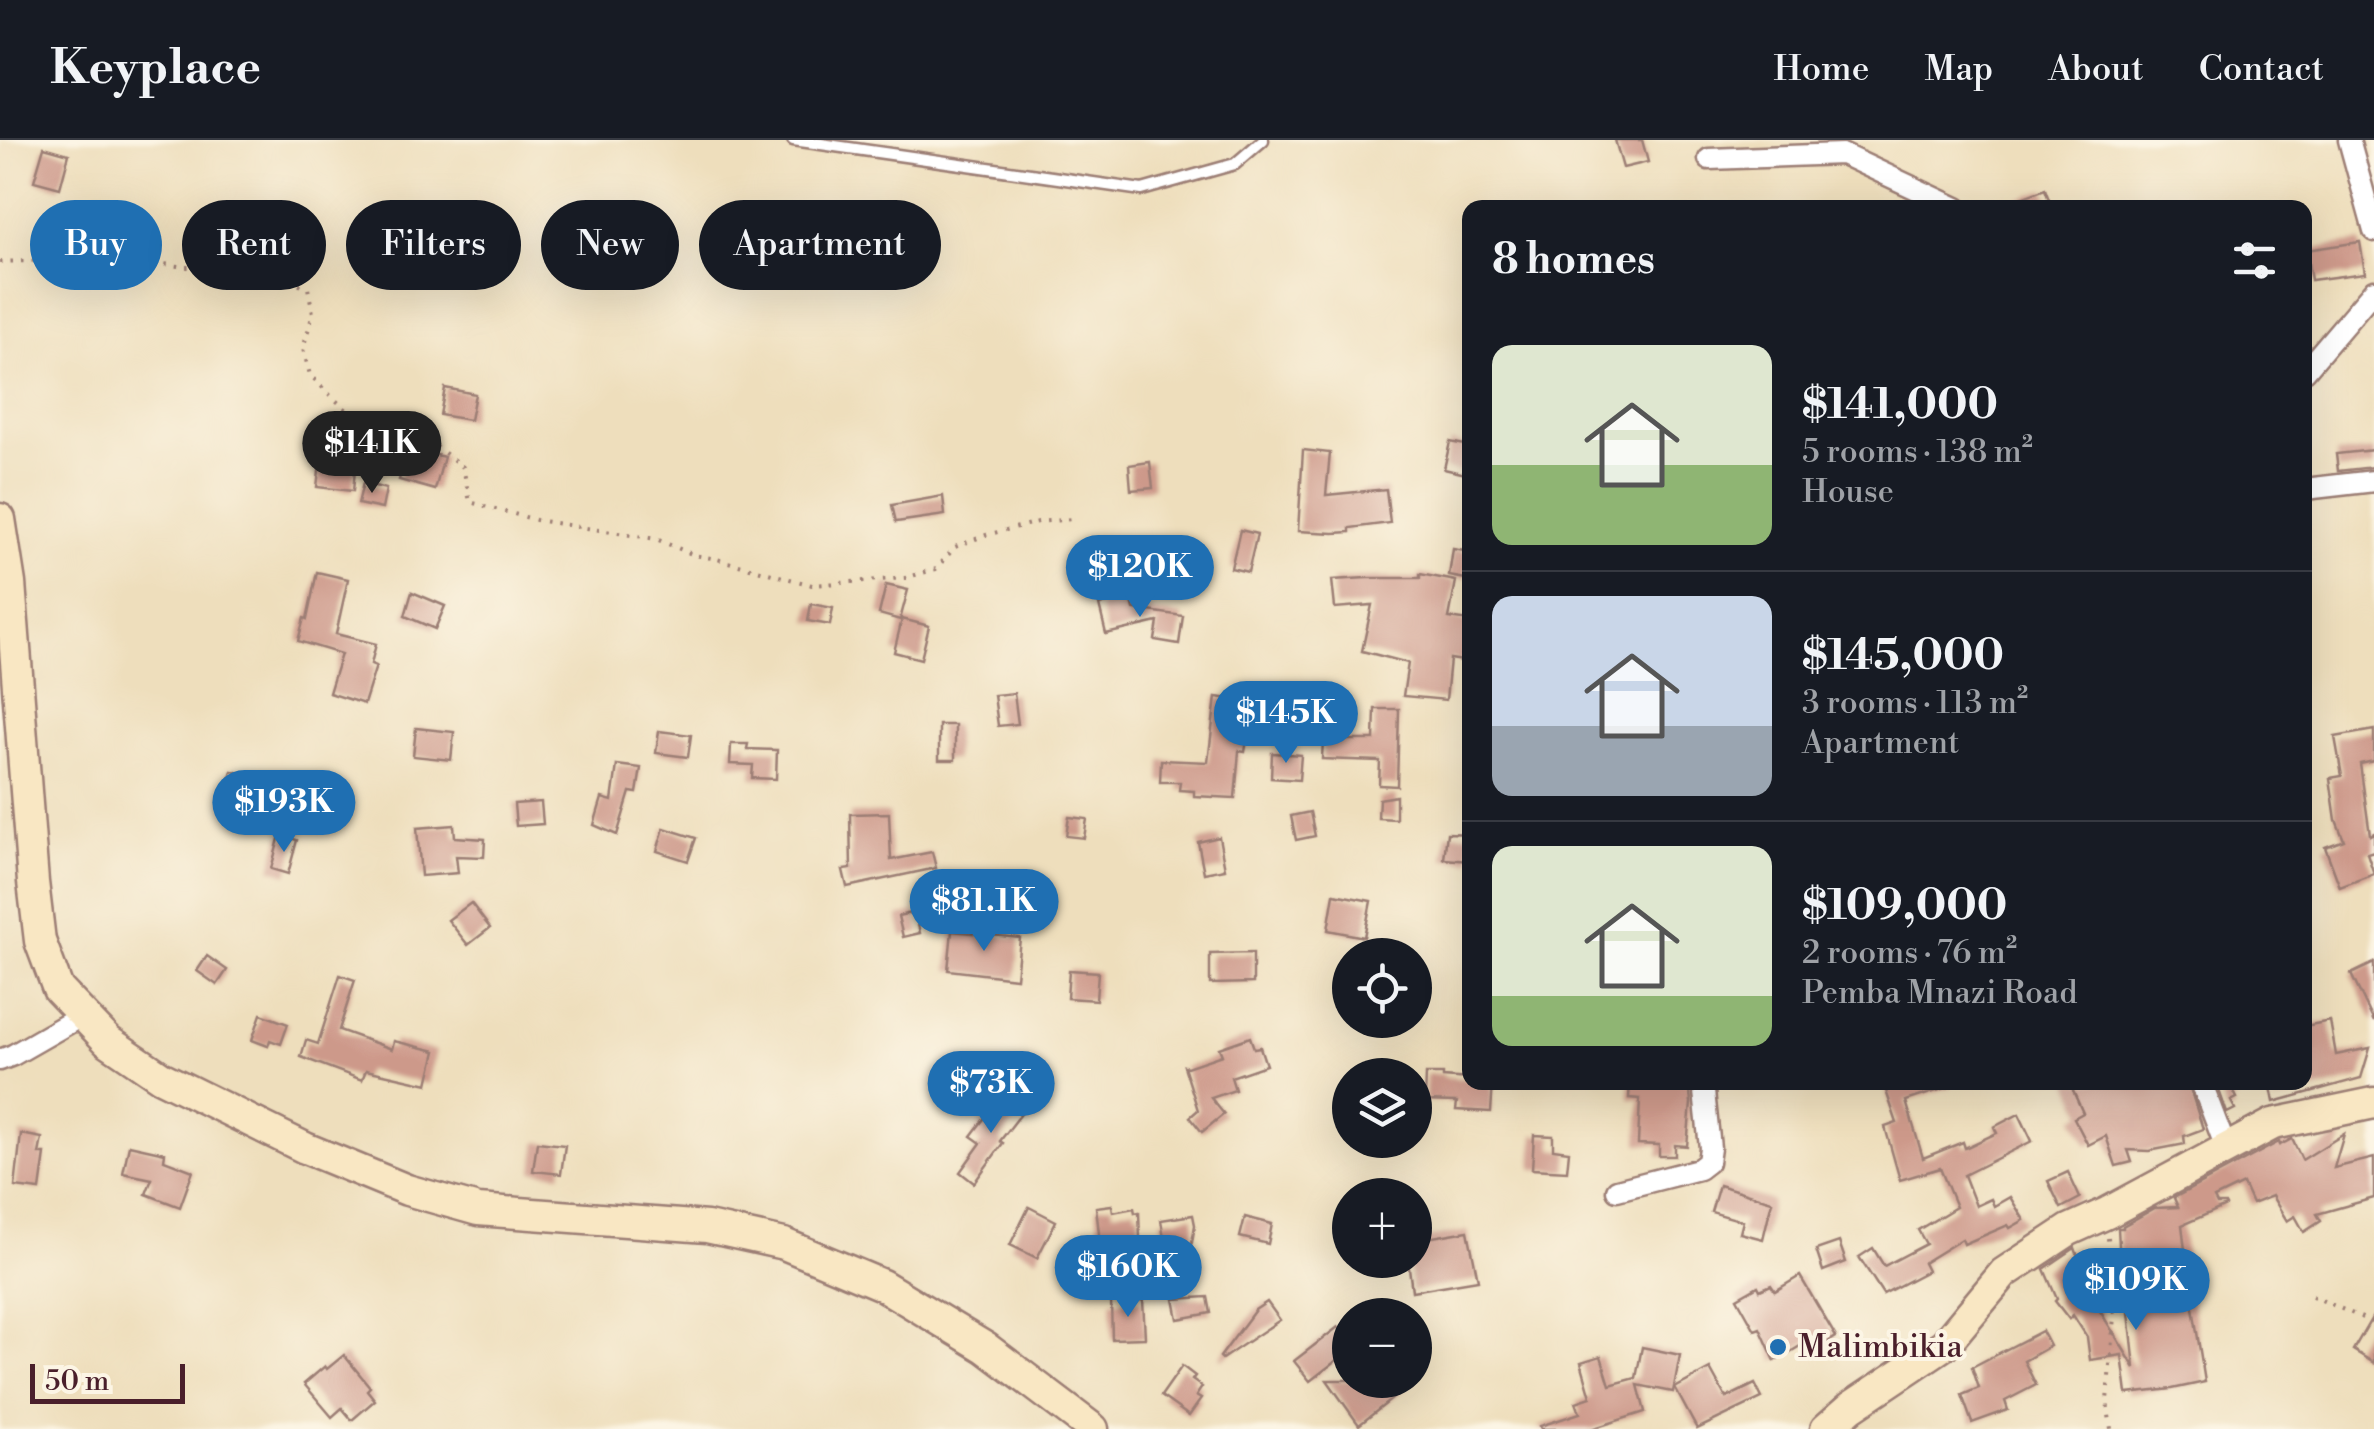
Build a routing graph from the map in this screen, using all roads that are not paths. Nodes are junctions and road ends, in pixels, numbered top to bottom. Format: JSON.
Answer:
{"nodes":[{"id":1,"x":792,"y":140,"type":"edge"},
{"id":2,"x":1263,"y":140,"type":"edge"},
{"id":3,"x":2349,"y":140,"type":"edge"},
{"id":4,"x":1708,"y":159,"type":"dead end"},
{"id":5,"x":1940,"y":200,"type":"edge"},
{"id":6,"x":2374,"y":231,"type":"edge"},
{"id":7,"x":2374,"y":290,"type":"edge"},
{"id":8,"x":2312,"y":363,"type":"edge"},
{"id":9,"x":2374,"y":481,"type":"edge"},
{"id":10,"x":2312,"y":488,"type":"edge"},
{"id":11,"x":0,"y":519,"type":"edge"},
{"id":12,"x":83,"y":1015,"type":"junction"},
{"id":13,"x":0,"y":1060,"type":"edge"},
{"id":14,"x":1704,"y":1090,"type":"edge"},
{"id":15,"x":2204,"y":1090,"type":"edge"},
{"id":16,"x":2374,"y":1102,"type":"edge"},
{"id":17,"x":2226,"y":1148,"type":"junction"},
{"id":18,"x":1617,"y":1190,"type":"dead end"},
{"id":19,"x":1093,"y":1429,"type":"edge"},
{"id":20,"x":1826,"y":1429,"type":"edge"}],
"edges":[{"from":1,"to":2,"type":"lane"},
{"from":3,"to":6,"type":"street"},
{"from":4,"to":5,"type":"street"},
{"from":7,"to":8,"type":"street"},
{"from":9,"to":10,"type":"street"},
{"from":11,"to":12,"type":"street"},
{"from":12,"to":13,"type":"street"},
{"from":12,"to":19,"type":"street"},
{"from":14,"to":18,"type":"street"},
{"from":15,"to":17,"type":"street"},
{"from":16,"to":17,"type":"street"},
{"from":17,"to":20,"type":"street"}]}
